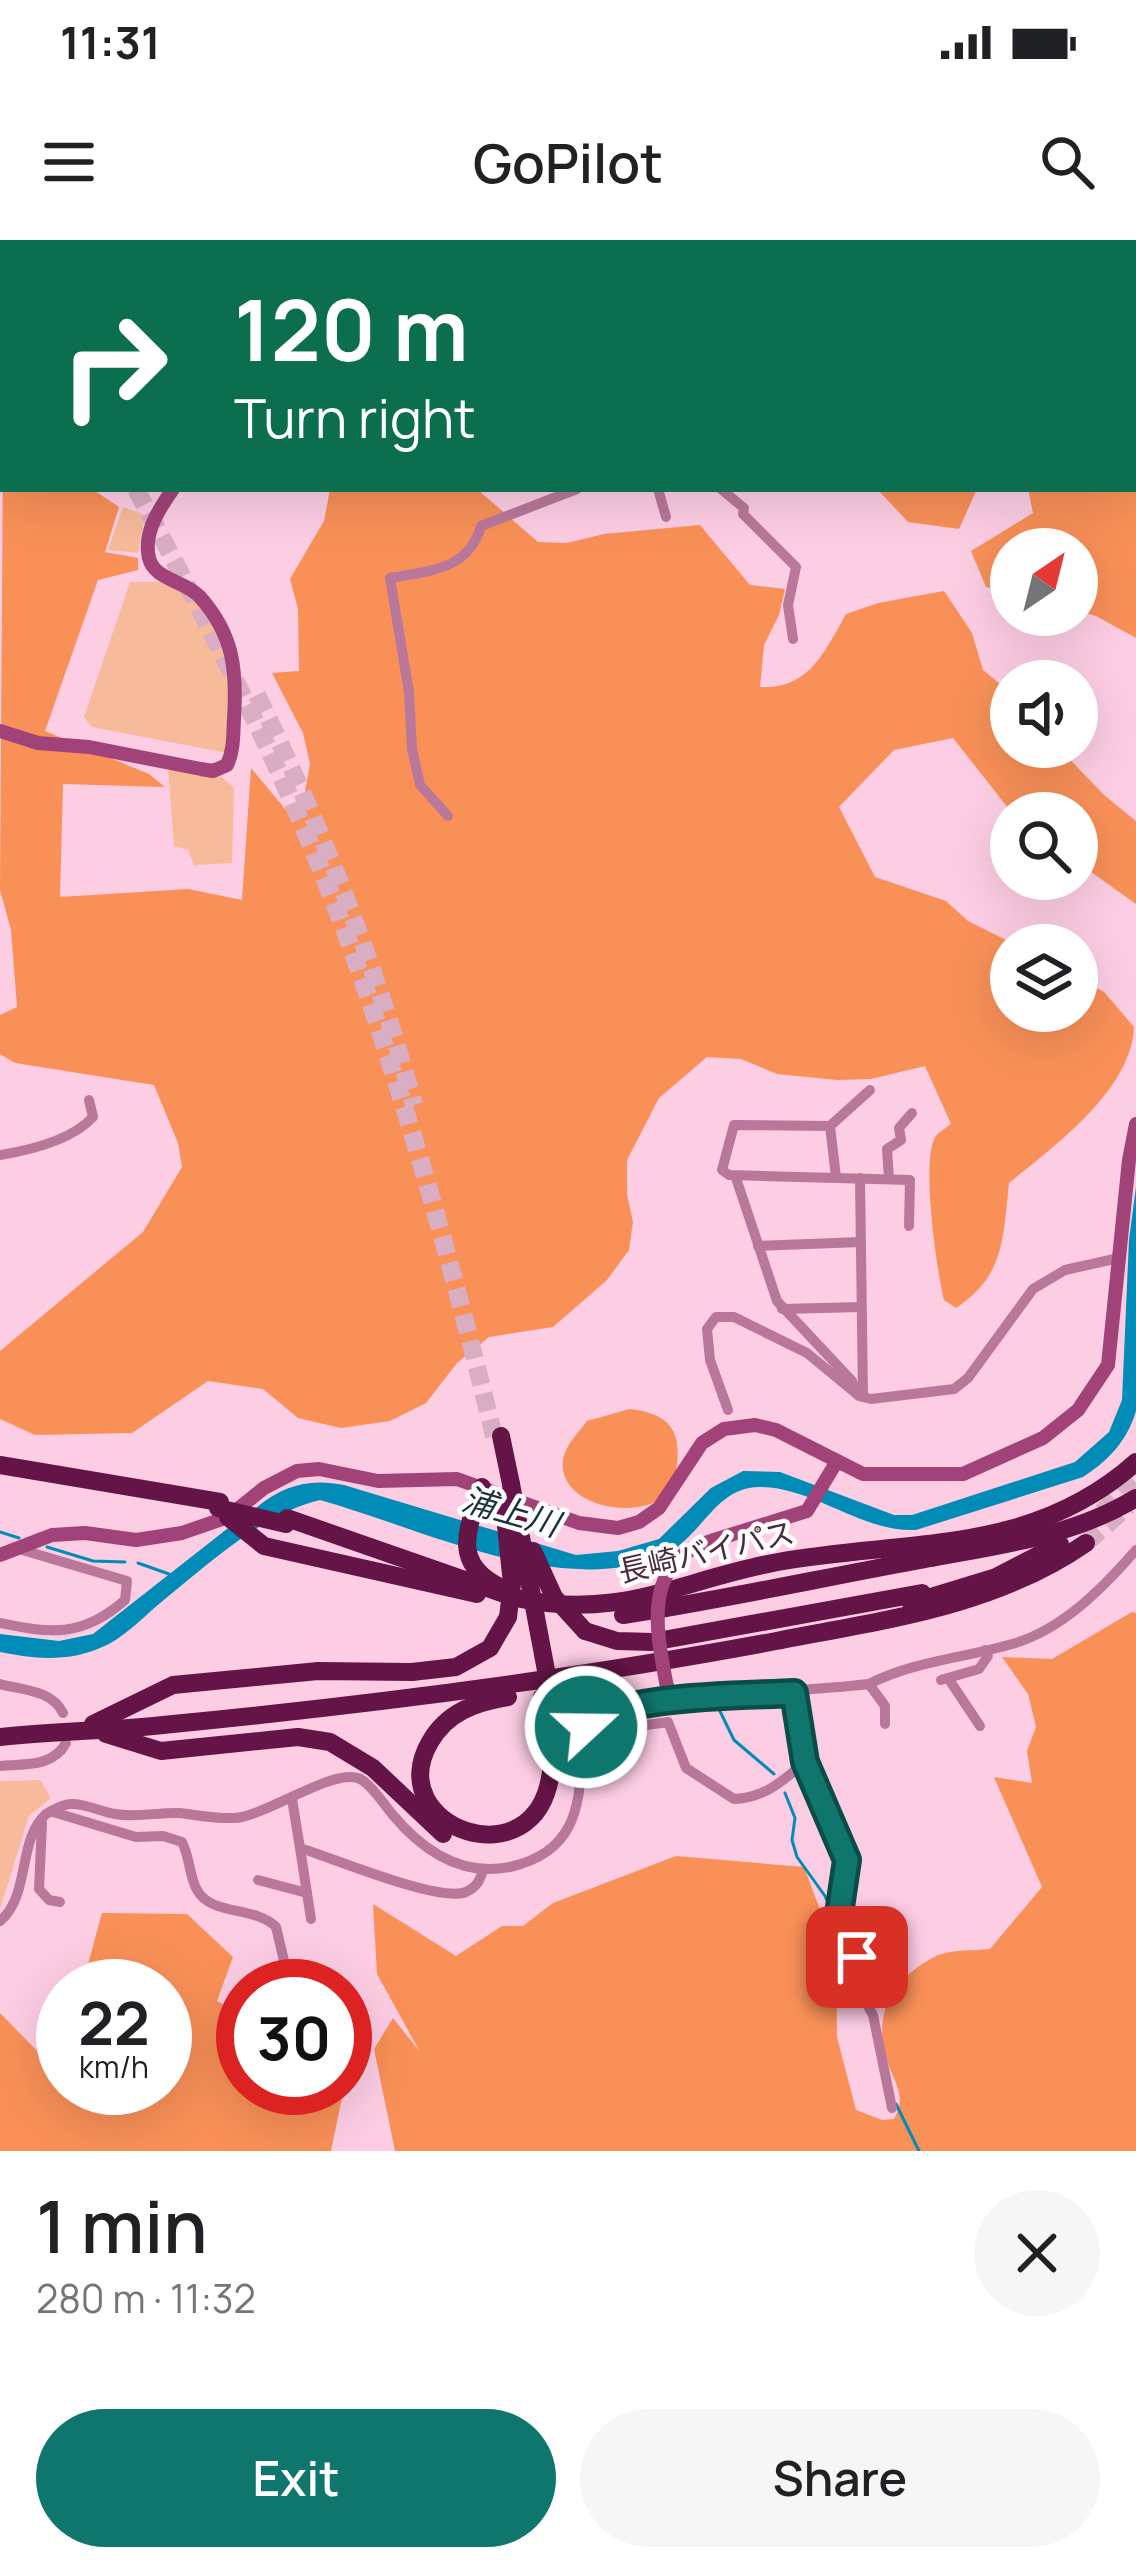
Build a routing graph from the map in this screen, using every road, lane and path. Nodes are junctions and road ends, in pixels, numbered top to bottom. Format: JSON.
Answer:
{"nodes":[{"id":1,"x":171,"y":492,"type":"edge"},
{"id":2,"x":569,"y":492,"type":"edge"},
{"id":3,"x":659,"y":492,"type":"edge"},
{"id":4,"x":725,"y":492,"type":"edge"},
{"id":5,"x":666,"y":517,"type":"dead end"},
{"id":6,"x":794,"y":639,"type":"dead end"},
{"id":7,"x":0,"y":730,"type":"edge"},
{"id":8,"x":448,"y":816,"type":"dead end"},
{"id":9,"x":871,"y":1090,"type":"dead end"},
{"id":10,"x":89,"y":1100,"type":"dead end"},
{"id":11,"x":912,"y":1113,"type":"dead end"},
{"id":12,"x":1136,"y":1124,"type":"edge"},
{"id":13,"x":830,"y":1126,"type":"junction"},
{"id":14,"x":0,"y":1155,"type":"edge"},
{"id":15,"x":1132,"y":1160,"type":"edge"},
{"id":16,"x":836,"y":1177,"type":"junction"},
{"id":17,"x":736,"y":1178,"type":"junction"},
{"id":18,"x":860,"y":1178,"type":"junction"},
{"id":19,"x":889,"y":1179,"type":"junction"},
{"id":20,"x":909,"y":1226,"type":"dead end"},
{"id":21,"x":861,"y":1242,"type":"junction"},
{"id":22,"x":758,"y":1246,"type":"junction"},
{"id":23,"x":1119,"y":1258,"type":"junction"},
{"id":24,"x":861,"y":1307,"type":"junction"},
{"id":25,"x":782,"y":1309,"type":"junction"},
{"id":26,"x":861,"y":1397,"type":"junction"},
{"id":27,"x":728,"y":1410,"type":"dead end"},
{"id":28,"x":497,"y":1436,"type":"tunnel mouth"},
{"id":29,"x":1136,"y":1462,"type":"edge"},
{"id":30,"x":833,"y":1468,"type":"junction"},
{"id":31,"x":0,"y":1470,"type":"edge"},
{"id":32,"x":499,"y":1485,"type":"junction"},
{"id":33,"x":1136,"y":1498,"type":"edge"},
{"id":34,"x":225,"y":1512,"type":"junction"},
{"id":35,"x":286,"y":1521,"type":"junction"},
{"id":36,"x":1086,"y":1543,"type":"tunnel mouth"},
{"id":37,"x":1060,"y":1544,"type":"tunnel mouth"},
{"id":38,"x":17,"y":1548,"type":"junction"},
{"id":39,"x":1136,"y":1550,"type":"edge"},
{"id":40,"x":0,"y":1555,"type":"edge"},
{"id":41,"x":1025,"y":1580,"type":"junction"},
{"id":42,"x":970,"y":1586,"type":"junction"},
{"id":43,"x":478,"y":1594,"type":"junction"},
{"id":44,"x":581,"y":1606,"type":"junction"},
{"id":45,"x":0,"y":1623,"type":"edge"},
{"id":46,"x":986,"y":1650,"type":"junction"},
{"id":47,"x":0,"y":1684,"type":"edge"},
{"id":48,"x":869,"y":1684,"type":"junction"},
{"id":49,"x":794,"y":1693,"type":"junction"},
{"id":50,"x":547,"y":1697,"type":"junction"},
{"id":51,"x":671,"y":1700,"type":"junction"},
{"id":52,"x":63,"y":1713,"type":"dead end"},
{"id":53,"x":885,"y":1724,"type":"dead end"},
{"id":54,"x":980,"y":1726,"type":"dead end"},
{"id":55,"x":93,"y":1728,"type":"junction"},
{"id":56,"x":0,"y":1737,"type":"edge"},
{"id":57,"x":66,"y":1743,"type":"dead end"},
{"id":58,"x":805,"y":1762,"type":"junction"},
{"id":59,"x":0,"y":1766,"type":"edge"},
{"id":60,"x":582,"y":1784,"type":"junction"},
{"id":61,"x":292,"y":1799,"type":"junction"},
{"id":62,"x":46,"y":1815,"type":"junction"},
{"id":63,"x":300,"y":1848,"type":"junction"},
{"id":64,"x":483,"y":1870,"type":"junction"},
{"id":65,"x":258,"y":1880,"type":"dead end"},
{"id":66,"x":307,"y":1893,"type":"junction"},
{"id":67,"x":60,"y":1902,"type":"dead end"},
{"id":68,"x":311,"y":1919,"type":"dead end"},
{"id":69,"x":0,"y":1921,"type":"edge"},
{"id":70,"x":284,"y":1959,"type":"edge"},
{"id":71,"x":892,"y":2108,"type":"dead end"}],
"edges":[{"from":1,"to":7,"type":"street"},
{"from":2,"to":8,"type":"street"},
{"from":3,"to":5,"type":"street"},
{"from":4,"to":6,"type":"street"},
{"from":9,"to":13,"type":"street"},
{"from":10,"to":14,"type":"street"},
{"from":11,"to":19,"type":"street"},
{"from":12,"to":15,"type":"street"},
{"from":13,"to":16,"type":"street"},
{"from":13,"to":17,"type":"street"},
{"from":15,"to":23,"type":"street"},
{"from":16,"to":17,"type":"street"},
{"from":16,"to":18,"type":"street"},
{"from":17,"to":22,"type":"street"},
{"from":18,"to":19,"type":"street"},
{"from":18,"to":21,"type":"street"},
{"from":19,"to":20,"type":"street"},
{"from":21,"to":22,"type":"street"},
{"from":21,"to":24,"type":"street"},
{"from":22,"to":25,"type":"street"},
{"from":23,"to":26,"type":"street"},
{"from":23,"to":30,"type":"street"},
{"from":24,"to":25,"type":"street"},
{"from":24,"to":26,"type":"street"},
{"from":25,"to":26,"type":"street"},
{"from":26,"to":27,"type":"street"},
{"from":28,"to":32,"type":"highway"},
{"from":29,"to":44,"type":"highway","name":"長崎バイパス"},
{"from":30,"to":32,"type":"street"},
{"from":30,"to":51,"type":"street","bridge":true},
{"from":31,"to":34,"type":"highway","name":"長崎バイパス"},
{"from":32,"to":34,"type":"street"},
{"from":32,"to":42,"type":"highway","bridge":true},
{"from":32,"to":44,"type":"highway"},
{"from":32,"to":50,"type":"highway","bridge":true},
{"from":32,"to":55,"type":"highway","bridge":true},
{"from":33,"to":43,"type":"highway","name":"長崎バイパス"},
{"from":34,"to":35,"type":"highway","name":"長崎バイパス","bridge":true},
{"from":34,"to":38,"type":"street"},
{"from":34,"to":43,"type":"highway"},
{"from":35,"to":43,"type":"highway","name":"長崎バイパス"},
{"from":35,"to":44,"type":"highway","name":"長崎バイパス"},
{"from":36,"to":41,"type":"highway"},
{"from":37,"to":42,"type":"highway"},
{"from":38,"to":40,"type":"street"},
{"from":38,"to":45,"type":"street"},
{"from":39,"to":46,"type":"street"},
{"from":41,"to":50,"type":"highway"},
{"from":41,"to":55,"type":"highway"},
{"from":42,"to":55,"type":"highway"},
{"from":46,"to":48,"type":"street"},
{"from":46,"to":54,"type":"street"},
{"from":47,"to":52,"type":"street"},
{"from":48,"to":49,"type":"street"},
{"from":48,"to":53,"type":"street"},
{"from":49,"to":51,"type":"street"},
{"from":49,"to":58,"type":"street"},
{"from":50,"to":55,"type":"highway"},
{"from":51,"to":60,"type":"street"},
{"from":55,"to":56,"type":"highway"},
{"from":57,"to":59,"type":"street"},
{"from":58,"to":60,"type":"street"},
{"from":58,"to":71,"type":"street"},
{"from":60,"to":64,"type":"street"},
{"from":61,"to":62,"type":"street"},
{"from":61,"to":63,"type":"street"},
{"from":61,"to":64,"type":"street"},
{"from":62,"to":67,"type":"street"},
{"from":62,"to":69,"type":"street"},
{"from":62,"to":70,"type":"street"},
{"from":63,"to":64,"type":"street"},
{"from":63,"to":66,"type":"street"},
{"from":65,"to":66,"type":"street"},
{"from":66,"to":68,"type":"street"}]}
